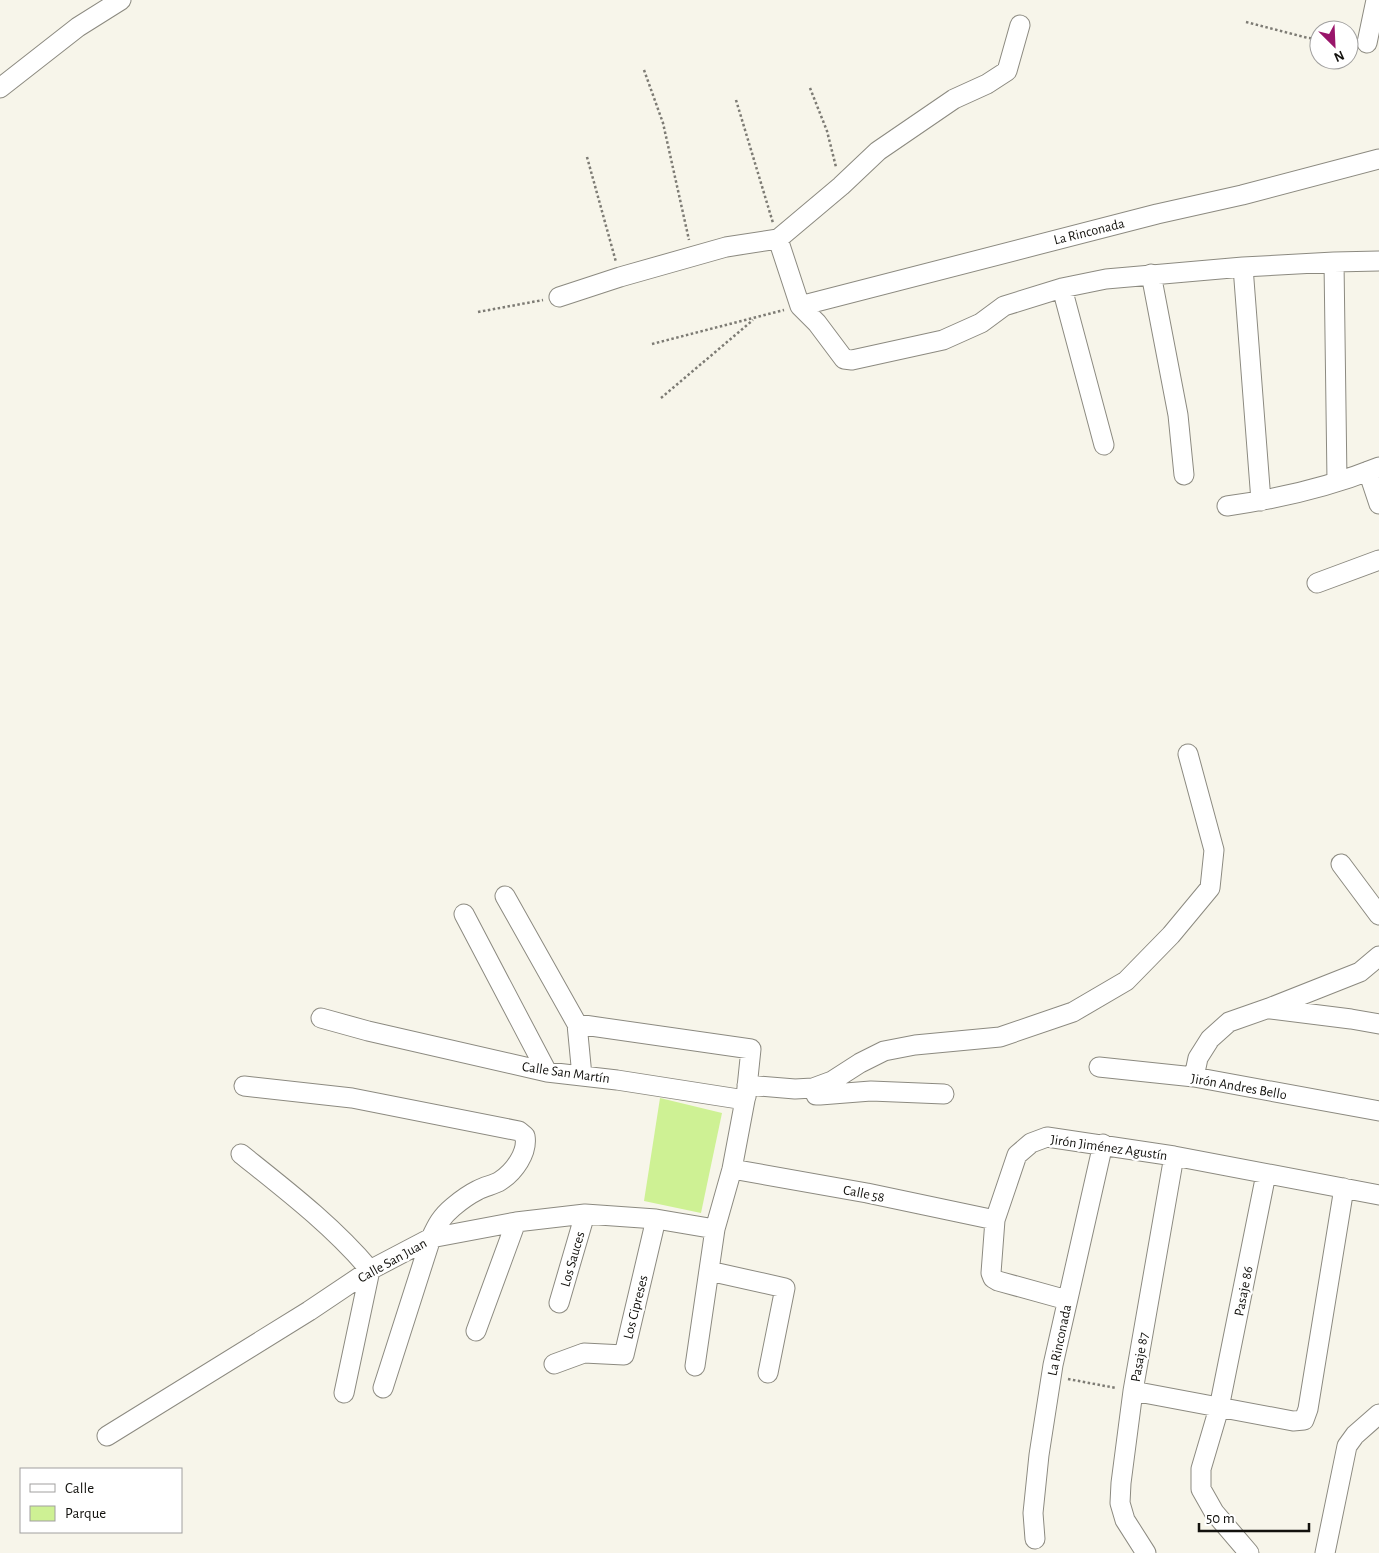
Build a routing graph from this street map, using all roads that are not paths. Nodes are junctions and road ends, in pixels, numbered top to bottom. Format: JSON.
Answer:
{"nodes":[{"id":1,"x":121,"y":0,"type":"edge"},
{"id":2,"x":1376,"y":0,"type":"edge"},
{"id":3,"x":1020,"y":25,"type":"dead end"},
{"id":4,"x":1367,"y":43,"type":"dead end"},
{"id":5,"x":0,"y":88,"type":"edge"},
{"id":6,"x":1379,"y":159,"type":"edge"},
{"id":7,"x":778,"y":239,"type":"junction"},
{"id":8,"x":1379,"y":261,"type":"edge"},
{"id":9,"x":1334,"y":262,"type":"junction"},
{"id":10,"x":1243,"y":267,"type":"junction"},
{"id":11,"x":1151,"y":274,"type":"junction"},
{"id":12,"x":1062,"y":288,"type":"junction"},
{"id":13,"x":559,"y":297,"type":"road end"},
{"id":14,"x":800,"y":306,"type":"junction"},
{"id":15,"x":1104,"y":445,"type":"dead end"},
{"id":16,"x":1374,"y":469,"type":"edge"},
{"id":17,"x":1184,"y":475,"type":"dead end"},
{"id":18,"x":1337,"y":481,"type":"junction"},
{"id":19,"x":1261,"y":501,"type":"junction"},
{"id":20,"x":1379,"y":504,"type":"edge"},
{"id":21,"x":1227,"y":506,"type":"dead end"},
{"id":22,"x":1379,"y":560,"type":"edge"},
{"id":23,"x":1317,"y":583,"type":"dead end"},
{"id":24,"x":1188,"y":754,"type":"dead end"},
{"id":25,"x":1341,"y":864,"type":"dead end"},
{"id":26,"x":505,"y":896,"type":"dead end"},
{"id":27,"x":464,"y":914,"type":"dead end"},
{"id":28,"x":1379,"y":915,"type":"edge"},
{"id":29,"x":1379,"y":956,"type":"edge"},
{"id":30,"x":1269,"y":1008,"type":"junction"},
{"id":31,"x":321,"y":1018,"type":"dead end"},
{"id":32,"x":577,"y":1024,"type":"junction"},
{"id":33,"x":1379,"y":1024,"type":"edge"},
{"id":34,"x":1099,"y":1067,"type":"dead end"},
{"id":35,"x":547,"y":1072,"type":"junction"},
{"id":36,"x":582,"y":1076,"type":"junction"},
{"id":37,"x":1194,"y":1077,"type":"junction"},
{"id":38,"x":244,"y":1086,"type":"dead end"},
{"id":39,"x":813,"y":1088,"type":"junction"},
{"id":40,"x":746,"y":1092,"type":"junction"},
{"id":41,"x":944,"y":1094,"type":"dead end"},
{"id":42,"x":1379,"y":1111,"type":"edge"},
{"id":43,"x":1103,"y":1144,"type":"junction"},
{"id":44,"x":241,"y":1154,"type":"dead end"},
{"id":45,"x":1174,"y":1156,"type":"junction"},
{"id":46,"x":732,"y":1169,"type":"junction"},
{"id":47,"x":1266,"y":1174,"type":"junction"},
{"id":48,"x":1344,"y":1188,"type":"junction"},
{"id":49,"x":1379,"y":1194,"type":"edge"},
{"id":50,"x":585,"y":1214,"type":"junction"},
{"id":51,"x":656,"y":1219,"type":"junction"},
{"id":52,"x":995,"y":1220,"type":"junction"},
{"id":53,"x":516,"y":1222,"type":"junction"},
{"id":54,"x":715,"y":1229,"type":"junction"},
{"id":55,"x":431,"y":1238,"type":"junction"},
{"id":56,"x":370,"y":1270,"type":"junction"},
{"id":57,"x":709,"y":1271,"type":"junction"},
{"id":58,"x":1067,"y":1300,"type":"junction"},
{"id":59,"x":559,"y":1303,"type":"dead end"},
{"id":60,"x":476,"y":1331,"type":"dead end"},
{"id":61,"x":554,"y":1364,"type":"dead end"},
{"id":62,"x":695,"y":1366,"type":"dead end"},
{"id":63,"x":768,"y":1372,"type":"dead end"},
{"id":64,"x":383,"y":1388,"type":"dead end"},
{"id":65,"x":1133,"y":1392,"type":"junction"},
{"id":66,"x":344,"y":1394,"type":"dead end"},
{"id":67,"x":1219,"y":1408,"type":"junction"},
{"id":68,"x":1379,"y":1414,"type":"edge"},
{"id":69,"x":107,"y":1436,"type":"dead end"},
{"id":70,"x":1035,"y":1539,"type":"dead end"},
{"id":71,"x":1146,"y":1553,"type":"edge"},
{"id":72,"x":1249,"y":1553,"type":"edge"},
{"id":73,"x":1326,"y":1553,"type":"edge"}],
"edges":[{"from":1,"to":5,"type":"street"},
{"from":2,"to":4,"type":"street"},
{"from":3,"to":7,"type":"street"},
{"from":6,"to":14,"type":"street","name":"La Rinconada"},
{"from":7,"to":13,"type":"street"},
{"from":7,"to":14,"type":"street"},
{"from":8,"to":9,"type":"street"},
{"from":9,"to":10,"type":"street"},
{"from":9,"to":18,"type":"street"},
{"from":10,"to":11,"type":"street"},
{"from":10,"to":19,"type":"street"},
{"from":11,"to":12,"type":"street"},
{"from":11,"to":17,"type":"street"},
{"from":12,"to":14,"type":"street"},
{"from":12,"to":15,"type":"street"},
{"from":16,"to":18,"type":"street"},
{"from":16,"to":20,"type":"street"},
{"from":18,"to":19,"type":"street"},
{"from":19,"to":21,"type":"street"},
{"from":22,"to":23,"type":"street"},
{"from":24,"to":39,"type":"street"},
{"from":25,"to":28,"type":"street"},
{"from":26,"to":32,"type":"street"},
{"from":27,"to":35,"type":"street"},
{"from":29,"to":30,"type":"street"},
{"from":30,"to":33,"type":"street"},
{"from":30,"to":37,"type":"street"},
{"from":31,"to":35,"type":"street","name":"Calle San Martín"},
{"from":32,"to":36,"type":"street"},
{"from":32,"to":40,"type":"street"},
{"from":34,"to":37,"type":"street","name":"Jirón Andres Bello"},
{"from":35,"to":36,"type":"street","name":"Calle San Martín"},
{"from":36,"to":40,"type":"street","name":"Calle San Martín"},
{"from":37,"to":42,"type":"street","name":"Jirón Andres Bello"},
{"from":38,"to":55,"type":"street"},
{"from":39,"to":40,"type":"street","name":"Calle San Martín"},
{"from":39,"to":41,"type":"street"},
{"from":40,"to":46,"type":"street"},
{"from":43,"to":45,"type":"street","name":"Jirón Jiménez Agustín"},
{"from":43,"to":52,"type":"street","name":"Jirón Jiménez Agustín"},
{"from":43,"to":58,"type":"street","name":"La Rinconada"},
{"from":44,"to":56,"type":"street"},
{"from":45,"to":47,"type":"street","name":"Jirón Jiménez Agustín"},
{"from":45,"to":65,"type":"street","name":"Pasaje 87"},
{"from":46,"to":52,"type":"street","name":"Calle 58"},
{"from":46,"to":54,"type":"street"},
{"from":47,"to":48,"type":"street","name":"Jirón Jiménez Agustín"},
{"from":47,"to":67,"type":"street","name":"Pasaje 86"},
{"from":48,"to":49,"type":"street","name":"Jirón Jiménez Agustín"},
{"from":48,"to":67,"type":"street"},
{"from":50,"to":51,"type":"street","name":"Calle San Juan"},
{"from":50,"to":53,"type":"street","name":"Calle San Juan"},
{"from":50,"to":59,"type":"street","name":"Los Sauces"},
{"from":51,"to":54,"type":"street","name":"Calle San Juan"},
{"from":51,"to":61,"type":"street","name":"Los Cipreses"},
{"from":52,"to":58,"type":"street","name":"Jirón Jiménez Agustín"},
{"from":53,"to":55,"type":"street","name":"Calle San Juan"},
{"from":53,"to":60,"type":"street"},
{"from":54,"to":57,"type":"street"},
{"from":55,"to":56,"type":"street","name":"Calle San Juan"},
{"from":55,"to":64,"type":"street"},
{"from":56,"to":66,"type":"street"},
{"from":56,"to":69,"type":"street","name":"Calle San Juan"},
{"from":57,"to":62,"type":"street"},
{"from":57,"to":63,"type":"street"},
{"from":58,"to":70,"type":"street","name":"La Rinconada"},
{"from":65,"to":67,"type":"street"},
{"from":65,"to":71,"type":"street","name":"Pasaje 87"},
{"from":67,"to":72,"type":"street","name":"Pasaje 86"},
{"from":68,"to":73,"type":"street"}]}
